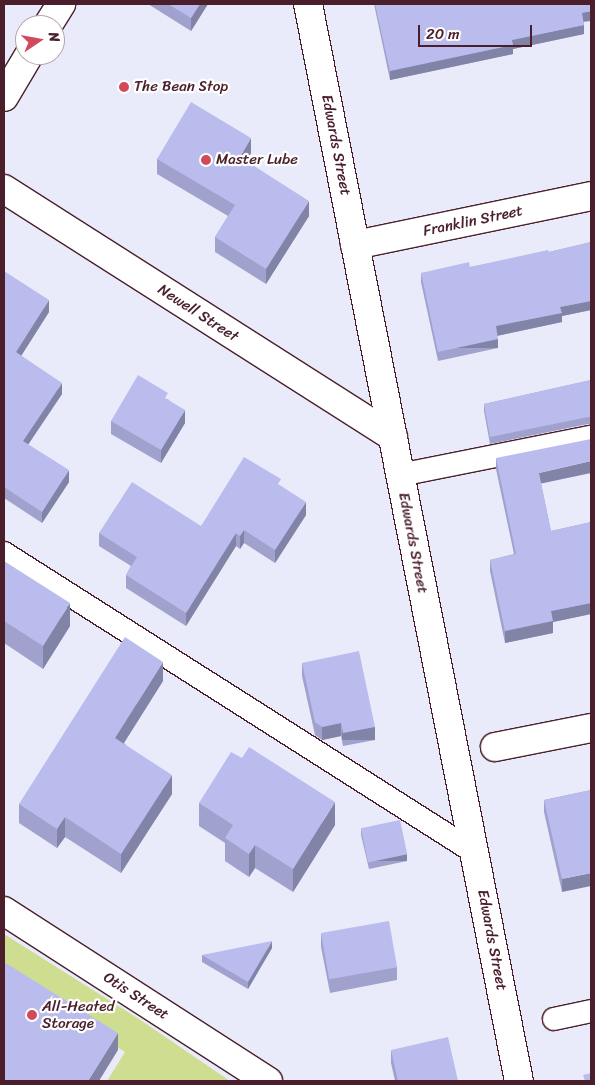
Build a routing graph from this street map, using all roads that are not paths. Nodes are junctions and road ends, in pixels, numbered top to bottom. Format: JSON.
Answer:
{"nodes":[{"id":1,"x":61,"y":4,"type":"edge"},
{"id":2,"x":308,"y":4,"type":"edge"},
{"id":3,"x":54,"y":15,"type":"edge"},
{"id":4,"x":24,"y":65,"type":"edge"},
{"id":5,"x":4,"y":97,"type":"edge"},
{"id":6,"x":4,"y":189,"type":"edge"},
{"id":7,"x":591,"y":196,"type":"edge"},
{"id":8,"x":355,"y":245,"type":"junction"},
{"id":9,"x":393,"y":437,"type":"junction"},
{"id":10,"x":591,"y":437,"type":"edge"},
{"id":11,"x":400,"y":475,"type":"junction"},
{"id":12,"x":4,"y":553,"type":"edge"},
{"id":13,"x":591,"y":728,"type":"edge"},
{"id":14,"x":495,"y":747,"type":"dead end"},
{"id":15,"x":474,"y":852,"type":"junction"},
{"id":16,"x":4,"y":911,"type":"edge"},
{"id":17,"x":591,"y":1011,"type":"edge"},
{"id":18,"x":554,"y":1019,"type":"dead end"},
{"id":19,"x":268,"y":1081,"type":"edge"},
{"id":20,"x":519,"y":1081,"type":"edge"}],
"edges":[{"from":1,"to":3,"type":"street"},
{"from":2,"to":8,"type":"street","name":"Edwards Street"},
{"from":4,"to":5,"type":"street"},
{"from":6,"to":9,"type":"street","name":"Newell Street"},
{"from":7,"to":8,"type":"street","name":"Franklin Street"},
{"from":8,"to":9,"type":"street","name":"Edwards Street"},
{"from":9,"to":11,"type":"street","name":"Edwards Street"},
{"from":10,"to":11,"type":"lane"},
{"from":11,"to":15,"type":"street","name":"Edwards Street"},
{"from":12,"to":15,"type":"lane"},
{"from":13,"to":14,"type":"street"},
{"from":15,"to":20,"type":"street","name":"Edwards Street"},
{"from":16,"to":19,"type":"street","name":"Otis Street"},
{"from":17,"to":18,"type":"lane"}]}
